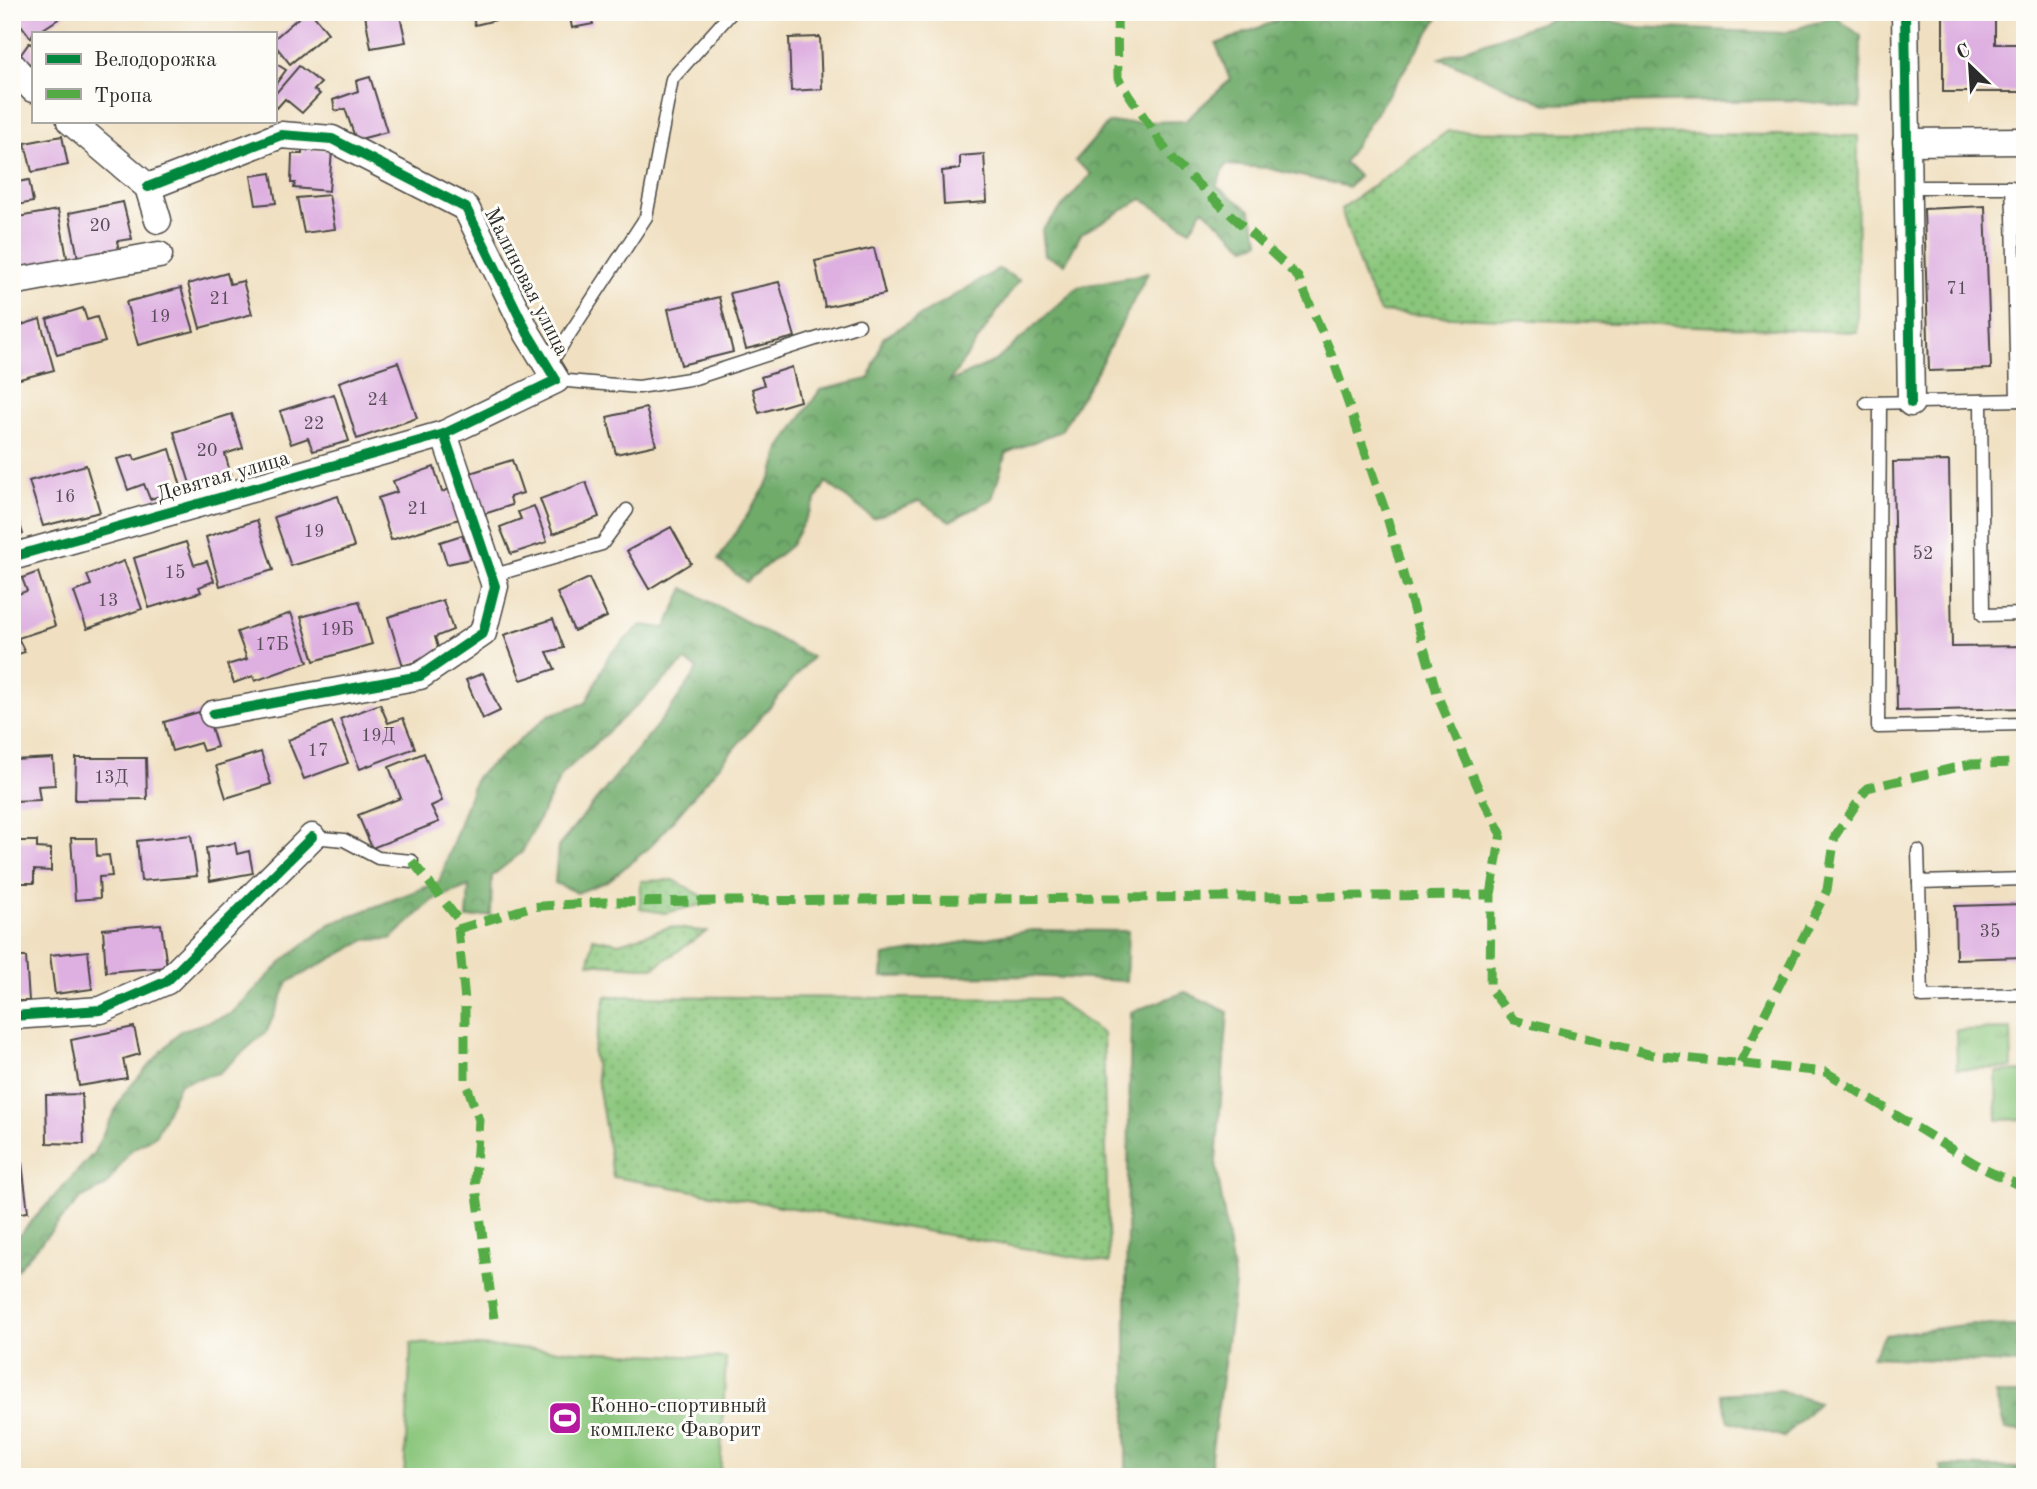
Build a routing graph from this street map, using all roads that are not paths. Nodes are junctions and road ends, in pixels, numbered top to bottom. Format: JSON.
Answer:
{"nodes":[{"id":1,"x":732,"y":12,"type":"edge"},
{"id":2,"x":1905,"y":12,"type":"edge"},
{"id":3,"x":12,"y":65,"type":"edge"},
{"id":4,"x":32,"y":88,"type":"edge"},
{"id":5,"x":71,"y":122,"type":"edge"},
{"id":6,"x":2025,"y":141,"type":"edge"},
{"id":7,"x":1906,"y":142,"type":"junction"},
{"id":8,"x":148,"y":187,"type":"junction"},
{"id":9,"x":1907,"y":187,"type":"junction"},
{"id":10,"x":2019,"y":213,"type":"edge"},
{"id":11,"x":158,"y":220,"type":"dead end"},
{"id":12,"x":159,"y":255,"type":"dead end"},
{"id":13,"x":12,"y":282,"type":"edge"},
{"id":14,"x":859,"y":325,"type":"dead end"},
{"id":15,"x":552,"y":374,"type":"junction"},
{"id":16,"x":2021,"y":400,"type":"edge"},
{"id":17,"x":1981,"y":401,"type":"junction"},
{"id":18,"x":1911,"y":402,"type":"junction"},
{"id":19,"x":1866,"y":403,"type":"dead end"},
{"id":20,"x":1880,"y":403,"type":"junction"},
{"id":21,"x":444,"y":434,"type":"junction"},
{"id":22,"x":627,"y":510,"type":"dead end"},
{"id":23,"x":12,"y":556,"type":"edge"},
{"id":24,"x":491,"y":576,"type":"junction"},
{"id":25,"x":2025,"y":614,"type":"edge"},
{"id":26,"x":213,"y":714,"type":"dead end"},
{"id":27,"x":2025,"y":724,"type":"edge"},
{"id":28,"x":312,"y":837,"type":"joint"},
{"id":29,"x":1918,"y":851,"type":"dead end"},
{"id":30,"x":412,"y":861,"type":"dead end"},
{"id":31,"x":2025,"y":878,"type":"edge"},
{"id":32,"x":1919,"y":882,"type":"junction"},
{"id":33,"x":2025,"y":994,"type":"edge"},
{"id":34,"x":12,"y":1016,"type":"edge"}],
"edges":[{"from":1,"to":15,"type":"lane"},
{"from":2,"to":7,"type":"street"},
{"from":3,"to":4,"type":"street"},
{"from":5,"to":8,"type":"street"},
{"from":6,"to":7,"type":"street"},
{"from":7,"to":9,"type":"street"},
{"from":8,"to":11,"type":"street"},
{"from":8,"to":15,"type":"street","name":"Малиновая улица"},
{"from":9,"to":10,"type":"lane"},
{"from":9,"to":18,"type":"street"},
{"from":10,"to":16,"type":"lane"},
{"from":12,"to":13,"type":"street"},
{"from":14,"to":15,"type":"lane"},
{"from":15,"to":21,"type":"street","name":"Девятая улица"},
{"from":16,"to":17,"type":"lane"},
{"from":17,"to":18,"type":"lane"},
{"from":17,"to":25,"type":"lane"},
{"from":18,"to":20,"type":"lane"},
{"from":19,"to":20,"type":"lane"},
{"from":20,"to":27,"type":"lane"},
{"from":21,"to":23,"type":"street","name":"Девятая улица"},
{"from":21,"to":24,"type":"street"},
{"from":22,"to":24,"type":"lane"},
{"from":24,"to":26,"type":"street"},
{"from":28,"to":30,"type":"lane"},
{"from":28,"to":34,"type":"street"},
{"from":29,"to":32,"type":"lane"},
{"from":31,"to":32,"type":"lane"},
{"from":32,"to":33,"type":"lane"}]}
